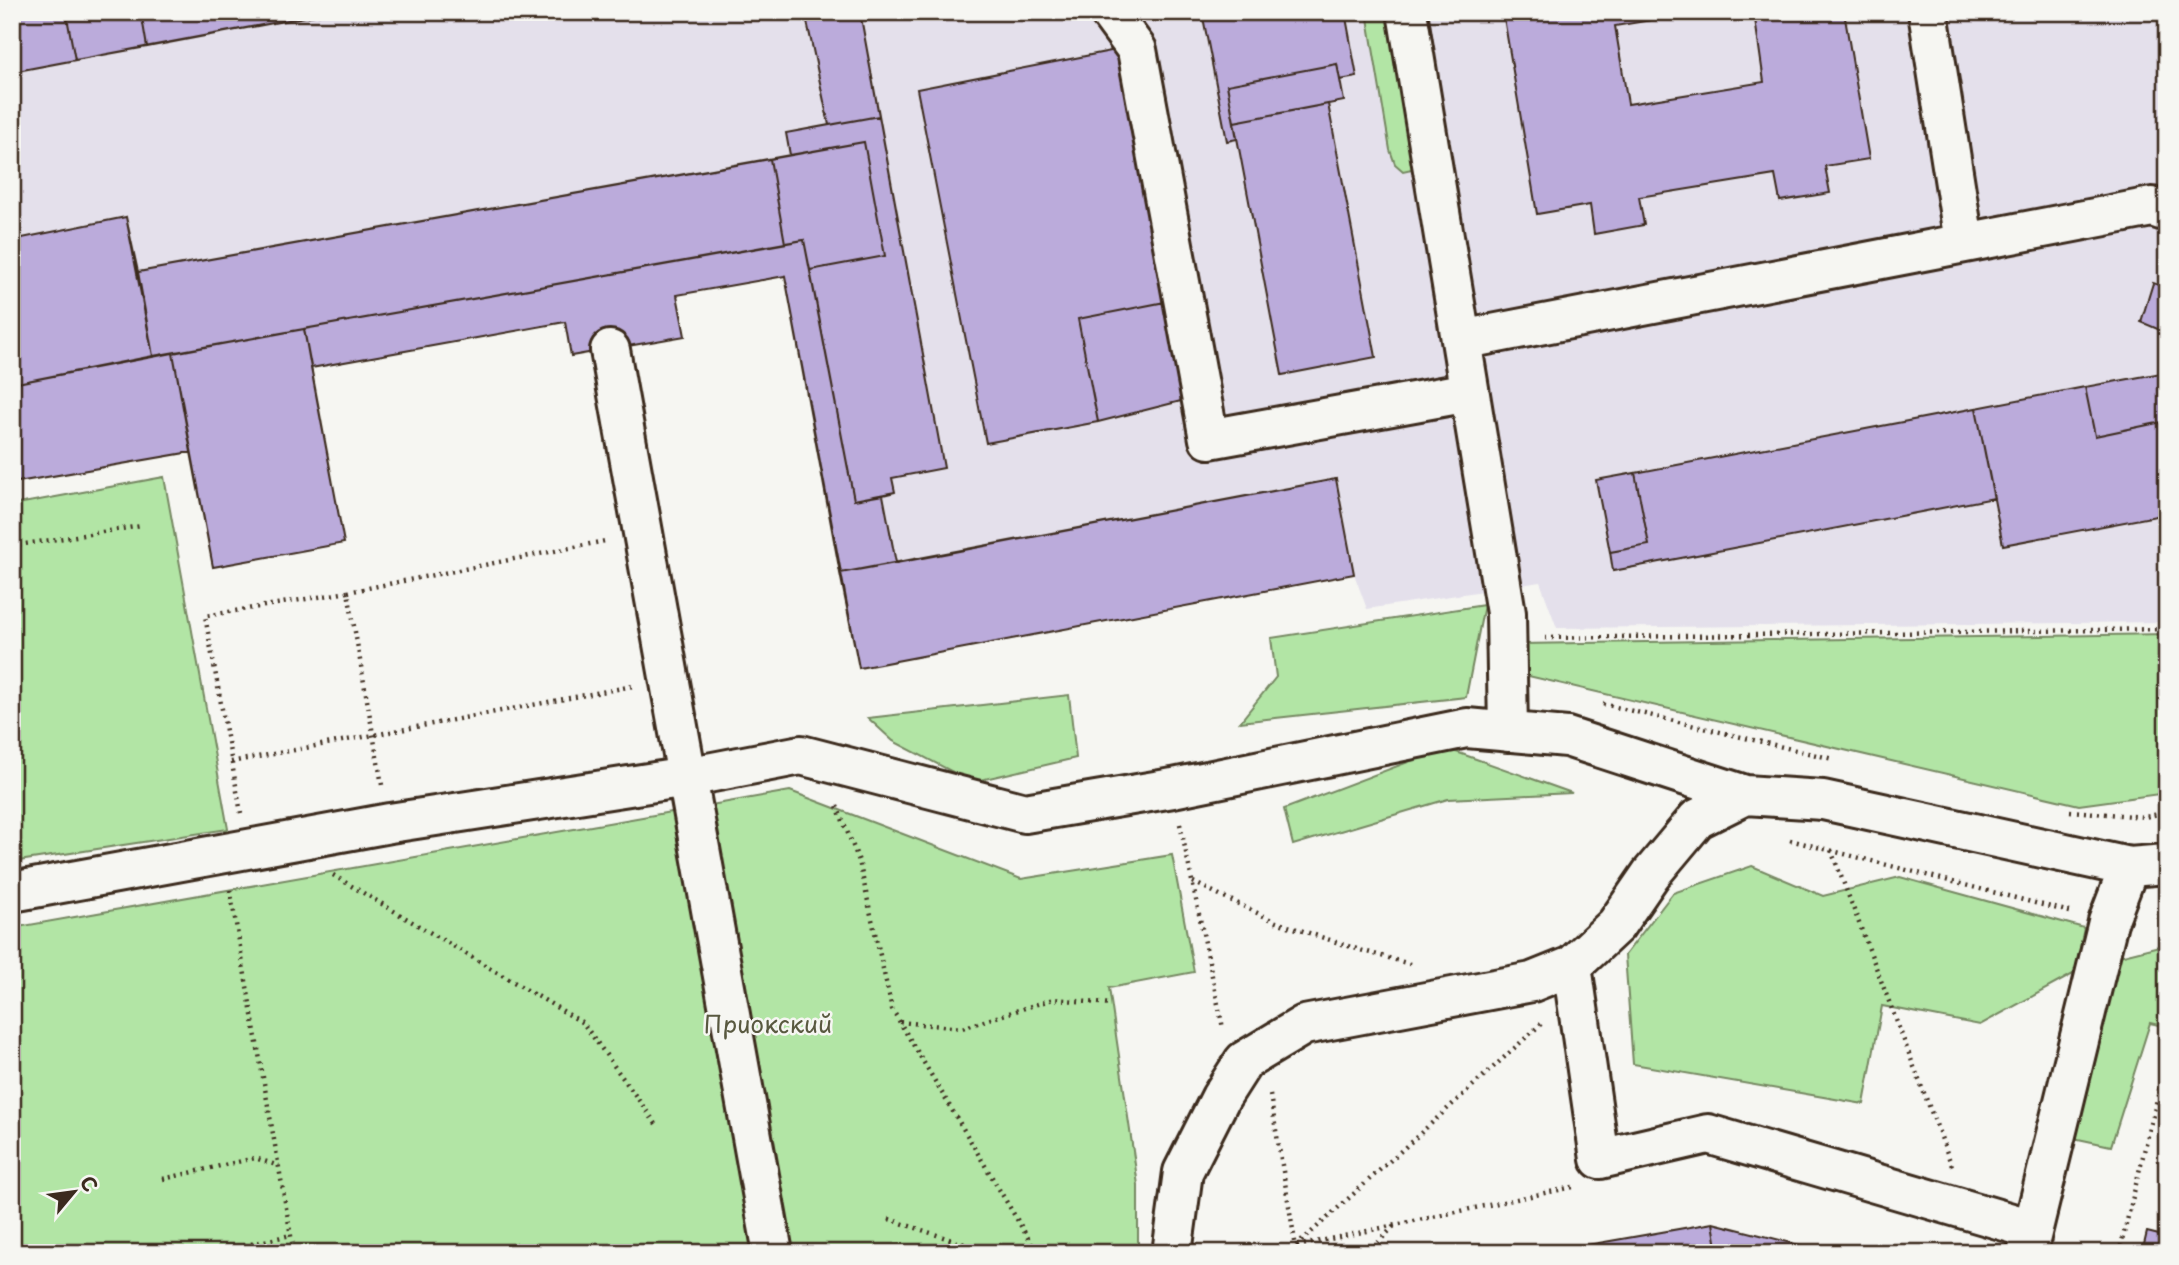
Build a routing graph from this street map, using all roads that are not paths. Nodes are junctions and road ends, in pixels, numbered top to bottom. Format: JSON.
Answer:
{"nodes":[{"id":1,"x":1109,"y":12,"type":"edge"},
{"id":2,"x":1407,"y":12,"type":"edge"},
{"id":3,"x":1928,"y":12,"type":"edge"},
{"id":4,"x":2167,"y":212,"type":"edge"},
{"id":5,"x":1964,"y":242,"type":"junction"},
{"id":6,"x":1461,"y":340,"type":"junction"},
{"id":7,"x":610,"y":350,"type":"dead end"},
{"id":8,"x":1469,"y":392,"type":"junction"},
{"id":9,"x":1508,"y":732,"type":"junction"},
{"id":10,"x":687,"y":777,"type":"junction"},
{"id":11,"x":1745,"y":795,"type":"junction"},
{"id":12,"x":2167,"y":864,"type":"edge"},
{"id":13,"x":2129,"y":867,"type":"junction"},
{"id":14,"x":12,"y":892,"type":"edge"},
{"id":15,"x":1574,"y":980,"type":"junction"},
{"id":16,"x":2029,"y":1241,"type":"edge"},
{"id":17,"x":773,"y":1253,"type":"edge"},
{"id":18,"x":1172,"y":1253,"type":"edge"}],
"edges":[{"from":1,"to":8,"type":"street"},
{"from":2,"to":6,"type":"street"},
{"from":3,"to":5,"type":"street"},
{"from":4,"to":5,"type":"street"},
{"from":5,"to":6,"type":"street"},
{"from":6,"to":8,"type":"street"},
{"from":7,"to":10,"type":"street"},
{"from":8,"to":9,"type":"street"},
{"from":9,"to":10,"type":"street"},
{"from":9,"to":11,"type":"street"},
{"from":10,"to":14,"type":"street"},
{"from":10,"to":17,"type":"street"},
{"from":11,"to":13,"type":"street"},
{"from":11,"to":15,"type":"street"},
{"from":12,"to":13,"type":"street"},
{"from":13,"to":16,"type":"street"},
{"from":15,"to":16,"type":"street"},
{"from":15,"to":18,"type":"street"}]}
